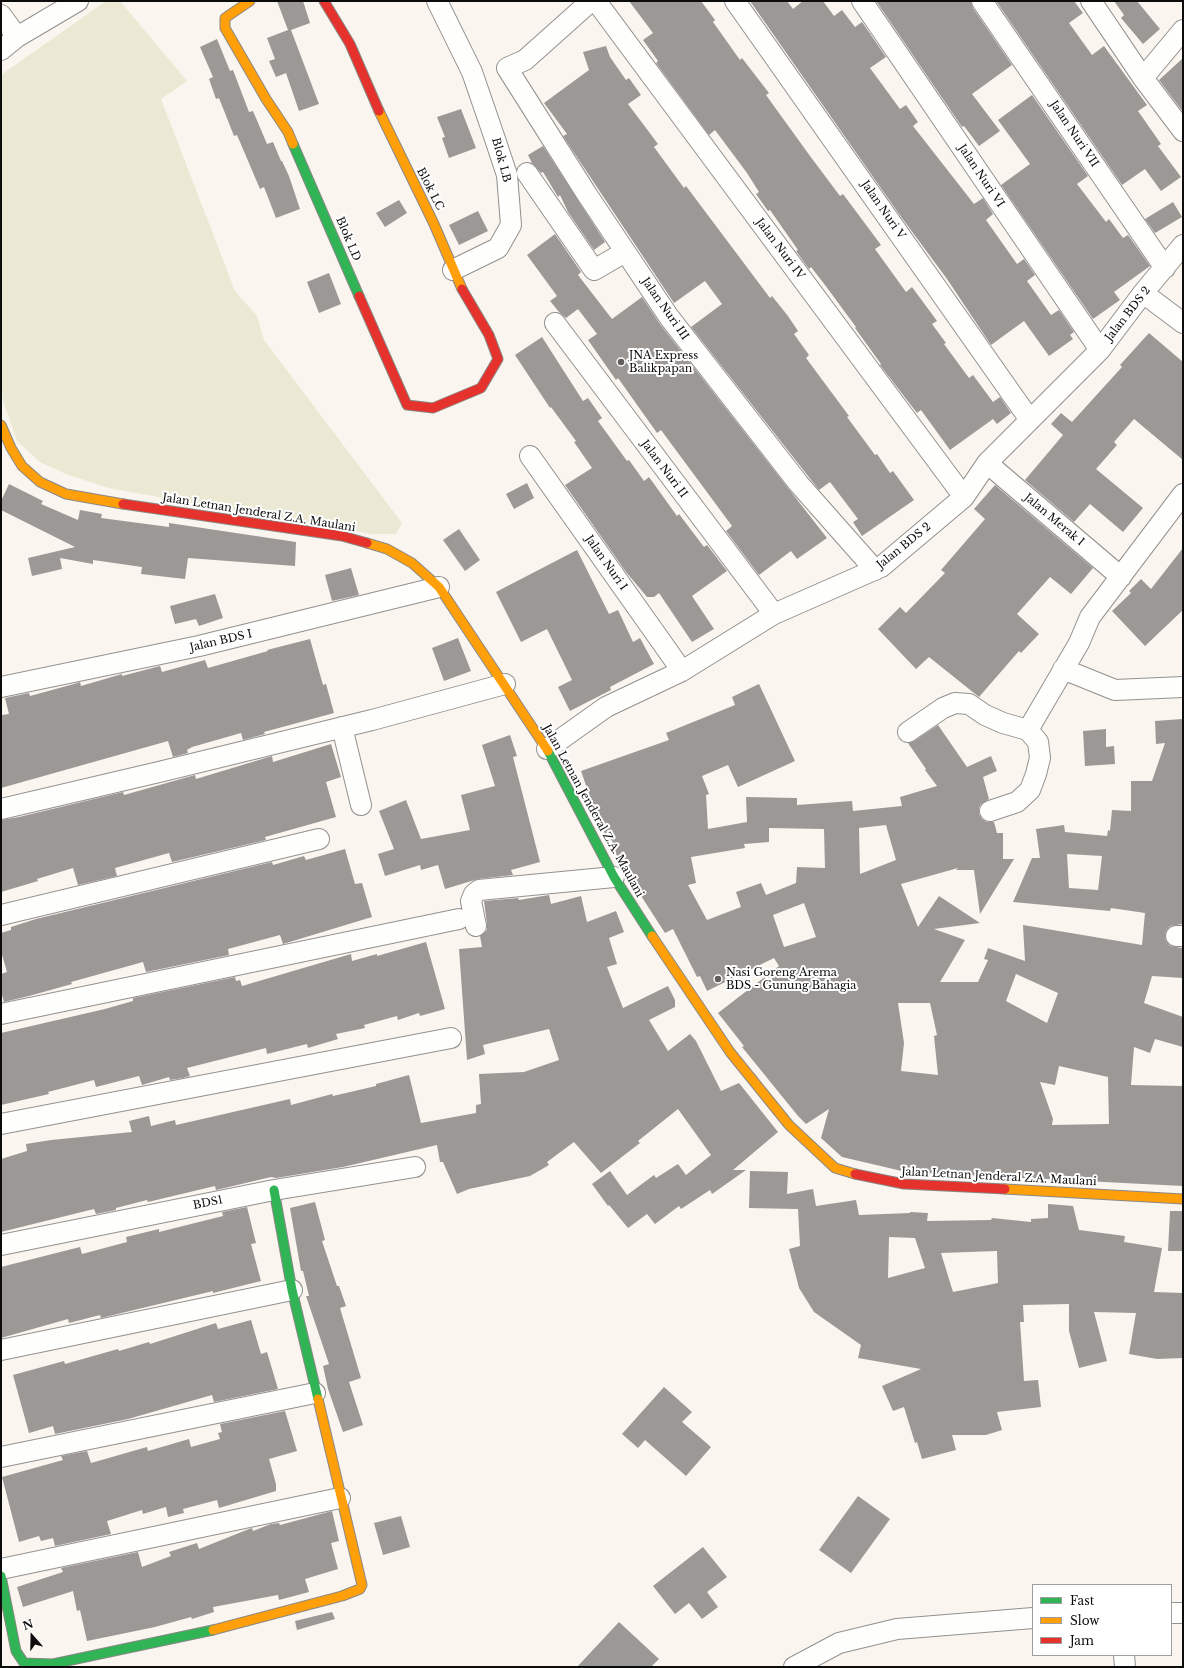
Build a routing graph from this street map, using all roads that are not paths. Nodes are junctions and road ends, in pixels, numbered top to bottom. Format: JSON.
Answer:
{"nodes":[{"id":1,"x":78,"y":1,"type":"edge"},
{"id":2,"x":250,"y":1,"type":"edge"},
{"id":3,"x":324,"y":1,"type":"edge"},
{"id":4,"x":437,"y":1,"type":"edge"},
{"id":5,"x":445,"y":1,"type":"edge"},
{"id":6,"x":591,"y":1,"type":"edge"},
{"id":7,"x":596,"y":1,"type":"edge"},
{"id":8,"x":735,"y":1,"type":"edge"},
{"id":9,"x":862,"y":1,"type":"edge"},
{"id":10,"x":982,"y":1,"type":"edge"},
{"id":11,"x":1091,"y":1,"type":"edge"},
{"id":12,"x":1,"y":15,"type":"edge"},
{"id":13,"x":450,"y":26,"type":"junction"},
{"id":14,"x":1183,"y":30,"type":"edge"},
{"id":15,"x":17,"y":37,"type":"junction"},
{"id":16,"x":1,"y":50,"type":"edge"},
{"id":17,"x":1142,"y":78,"type":"junction"},
{"id":18,"x":1183,"y":131,"type":"edge"},
{"id":19,"x":527,"y":173,"type":"dead end"},
{"id":20,"x":1183,"y":245,"type":"edge"},
{"id":21,"x":625,"y":252,"type":"junction"},
{"id":22,"x":1165,"y":268,"type":"junction"},
{"id":23,"x":453,"y":270,"type":"junction"},
{"id":24,"x":1143,"y":293,"type":"junction"},
{"id":25,"x":555,"y":323,"type":"dead end"},
{"id":26,"x":1183,"y":323,"type":"edge"},
{"id":27,"x":1100,"y":350,"type":"junction"},
{"id":28,"x":481,"y":388,"type":"joint"},
{"id":29,"x":1030,"y":420,"type":"junction"},
{"id":30,"x":1,"y":425,"type":"edge"},
{"id":31,"x":530,"y":456,"type":"dead end"},
{"id":32,"x":987,"y":463,"type":"junction"},
{"id":33,"x":1183,"y":494,"type":"edge"},
{"id":34,"x":964,"y":497,"type":"junction"},
{"id":35,"x":875,"y":570,"type":"junction"},
{"id":36,"x":1120,"y":577,"type":"junction"},
{"id":37,"x":439,"y":587,"type":"junction"},
{"id":38,"x":774,"y":614,"type":"junction"},
{"id":39,"x":1063,"y":669,"type":"junction"},
{"id":40,"x":682,"y":671,"type":"junction"},
{"id":41,"x":505,"y":684,"type":"junction"},
{"id":42,"x":1,"y":687,"type":"edge"},
{"id":43,"x":1183,"y":687,"type":"edge"},
{"id":44,"x":342,"y":727,"type":"junction"},
{"id":45,"x":1028,"y":730,"type":"junction"},
{"id":46,"x":908,"y":732,"type":"dead end"},
{"id":47,"x":547,"y":749,"type":"junction"},
{"id":48,"x":361,"y":805,"type":"dead end"},
{"id":49,"x":1,"y":808,"type":"edge"},
{"id":50,"x":990,"y":811,"type":"dead end"},
{"id":51,"x":319,"y":839,"type":"dead end"},
{"id":52,"x":614,"y":877,"type":"junction"},
{"id":53,"x":1,"y":915,"type":"edge"},
{"id":54,"x":1,"y":1014,"type":"edge"},
{"id":55,"x":451,"y":1038,"type":"dead end"},
{"id":56,"x":1,"y":1124,"type":"edge"},
{"id":57,"x":415,"y":1167,"type":"dead end"},
{"id":58,"x":274,"y":1190,"type":"junction"},
{"id":59,"x":1183,"y":1199,"type":"edge"},
{"id":60,"x":1,"y":1245,"type":"edge"},
{"id":61,"x":292,"y":1290,"type":"junction"},
{"id":62,"x":1,"y":1350,"type":"edge"},
{"id":63,"x":315,"y":1393,"type":"junction"},
{"id":64,"x":1,"y":1458,"type":"edge"},
{"id":65,"x":340,"y":1498,"type":"junction"},
{"id":66,"x":1,"y":1569,"type":"edge"},
{"id":67,"x":1,"y":1576,"type":"edge"},
{"id":68,"x":1172,"y":1613,"type":"edge"},
{"id":69,"x":1183,"y":1613,"type":"edge"},
{"id":70,"x":1032,"y":1618,"type":"edge"},
{"id":71,"x":7,"y":1635,"type":"edge"},
{"id":72,"x":1124,"y":1656,"type":"edge"},
{"id":73,"x":794,"y":1667,"type":"edge"},
{"id":74,"x":1125,"y":1667,"type":"edge"}],
"edges":[{"from":1,"to":15,"type":"street"},
{"from":2,"to":28,"type":"street","name":"Blok LD"},
{"from":3,"to":23,"type":"street","name":"Blok LC"},
{"from":4,"to":13,"type":"street","name":"Blok LB"},
{"from":5,"to":13,"type":"street","name":"Blok LB"},
{"from":6,"to":21,"type":"street","name":"Jalan Nuri III"},
{"from":7,"to":34,"type":"street","name":"Jalan Nuri IV"},
{"from":8,"to":29,"type":"street","name":"Jalan Nuri V"},
{"from":9,"to":27,"type":"street","name":"Jalan Nuri VI"},
{"from":10,"to":22,"type":"street","name":"Jalan Nuri VII"},
{"from":11,"to":17,"type":"street"},
{"from":12,"to":15,"type":"street"},
{"from":13,"to":23,"type":"street","name":"Blok LB"},
{"from":14,"to":17,"type":"street"},
{"from":15,"to":16,"type":"street"},
{"from":17,"to":18,"type":"street"},
{"from":19,"to":21,"type":"street"},
{"from":20,"to":22,"type":"street","name":"Jalan BDS 2"},
{"from":21,"to":35,"type":"street","name":"Jalan Nuri III"},
{"from":22,"to":24,"type":"street","name":"Jalan BDS 2"},
{"from":23,"to":28,"type":"street","name":"Blok LC"},
{"from":24,"to":26,"type":"street"},
{"from":24,"to":27,"type":"street","name":"Jalan BDS 2"},
{"from":25,"to":38,"type":"street","name":"Jalan Nuri II"},
{"from":27,"to":29,"type":"street","name":"Jalan BDS 2"},
{"from":29,"to":32,"type":"street","name":"Jalan BDS 2"},
{"from":30,"to":37,"type":"street","name":"Jalan Letnan Jenderal Z.A. Maulani"},
{"from":31,"to":40,"type":"street","name":"Jalan Nuri I"},
{"from":32,"to":34,"type":"street","name":"Jalan BDS 2"},
{"from":32,"to":36,"type":"street","name":"Jalan Merak I"},
{"from":33,"to":36,"type":"street"},
{"from":34,"to":35,"type":"street","name":"Jalan BDS 2"},
{"from":35,"to":38,"type":"street","name":"Jalan BDS 2"},
{"from":36,"to":39,"type":"street"},
{"from":37,"to":41,"type":"street","name":"Jalan Letnan Jenderal Z.A. Maulani"},
{"from":37,"to":42,"type":"street","name":"Jalan BDS I"},
{"from":38,"to":40,"type":"street","name":"Jalan BDS 2"},
{"from":39,"to":43,"type":"street"},
{"from":39,"to":45,"type":"street"},
{"from":40,"to":47,"type":"street","name":"Jalan BDS 2"},
{"from":41,"to":44,"type":"street"},
{"from":41,"to":47,"type":"street","name":"Jalan Letnan Jenderal Z.A. Maulani"},
{"from":44,"to":48,"type":"street"},
{"from":44,"to":49,"type":"street"},
{"from":45,"to":46,"type":"street"},
{"from":45,"to":50,"type":"street"},
{"from":47,"to":52,"type":"street","name":"Jalan Letnan Jenderal Z.A. Maulani"},
{"from":51,"to":53,"type":"street"},
{"from":52,"to":54,"type":"street"},
{"from":52,"to":59,"type":"street","name":"Jalan Letnan Jenderal Z.A. Maulani"},
{"from":55,"to":56,"type":"street"},
{"from":57,"to":58,"type":"street","name":"BDS1"},
{"from":58,"to":60,"type":"street","name":"BDS1"},
{"from":58,"to":61,"type":"street"},
{"from":61,"to":62,"type":"street"},
{"from":61,"to":63,"type":"street"},
{"from":63,"to":64,"type":"street"},
{"from":63,"to":65,"type":"street"},
{"from":65,"to":66,"type":"street"},
{"from":65,"to":71,"type":"street"},
{"from":67,"to":71,"type":"street"},
{"from":68,"to":69,"type":"street"},
{"from":70,"to":73,"type":"street"},
{"from":72,"to":74,"type":"street"}]}
